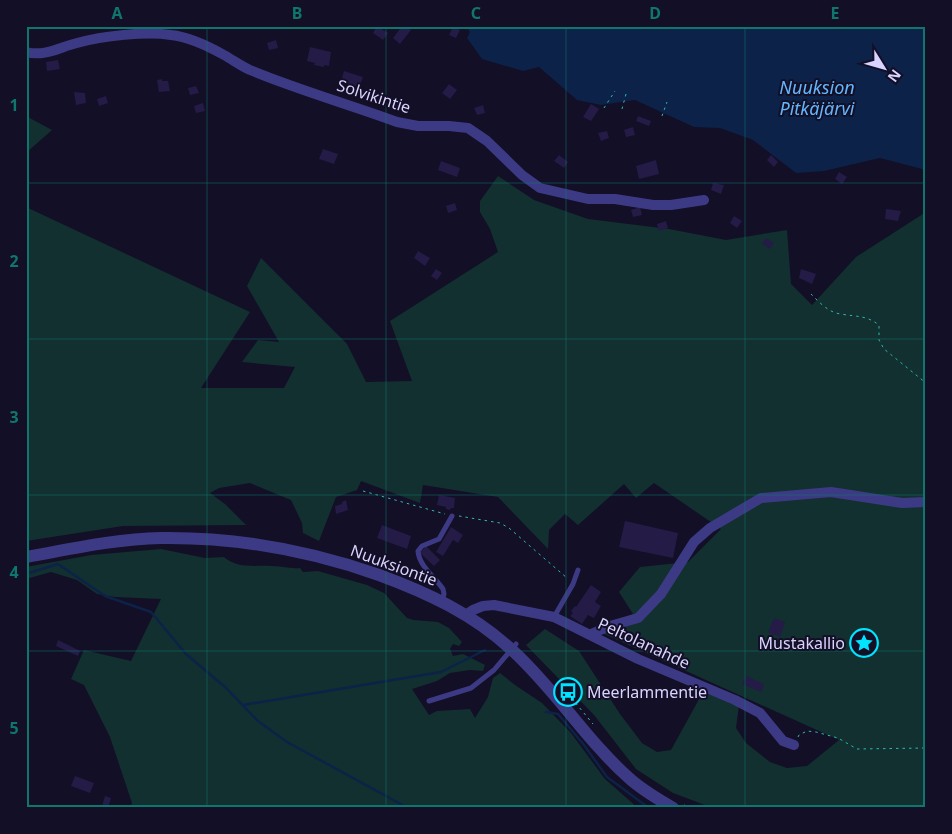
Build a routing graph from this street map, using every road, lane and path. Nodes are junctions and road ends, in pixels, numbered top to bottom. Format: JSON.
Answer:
{"nodes":[{"id":1,"x":26,"y":52,"type":"edge"},
{"id":2,"x":615,"y":91,"type":"dead end"},
{"id":3,"x":626,"y":94,"type":"dead end"},
{"id":4,"x":667,"y":102,"type":"dead end"},
{"id":5,"x":604,"y":108,"type":"dead end"},
{"id":6,"x":622,"y":109,"type":"dead end"},
{"id":7,"x":662,"y":116,"type":"dead end"},
{"id":8,"x":704,"y":200,"type":"dead end"},
{"id":9,"x":811,"y":294,"type":"dead end"},
{"id":10,"x":926,"y":383,"type":"edge"},
{"id":11,"x":363,"y":491,"type":"dead end"},
{"id":12,"x":926,"y":502,"type":"edge"},
{"id":13,"x":452,"y":516,"type":"junction"},
{"id":14,"x":26,"y":557,"type":"edge"},
{"id":15,"x":578,"y":570,"type":"dead end"},
{"id":16,"x":573,"y":584,"type":"junction"},
{"id":17,"x":442,"y":601,"type":"junction"},
{"id":18,"x":467,"y":614,"type":"junction"},
{"id":19,"x":554,"y":617,"type":"junction"},
{"id":20,"x":591,"y":634,"type":"junction"},
{"id":21,"x":514,"y":647,"type":"junction"},
{"id":22,"x":554,"y":679,"type":"dead end"},
{"id":23,"x":429,"y":701,"type":"dead end"},
{"id":24,"x":595,"y":726,"type":"dead end"},
{"id":25,"x":794,"y":745,"type":"joint"},
{"id":26,"x":926,"y":748,"type":"edge"},
{"id":27,"x":678,"y":806,"type":"edge"},
{"id":28,"x":691,"y":808,"type":"edge"}],
"edges":[{"from":1,"to":8,"type":"street","name":"Solvikintie"},
{"from":2,"to":5,"type":"path"},
{"from":3,"to":6,"type":"path"},
{"from":4,"to":7,"type":"path"},
{"from":9,"to":10,"type":"path"},
{"from":11,"to":13,"type":"path"},
{"from":12,"to":20,"type":"street"},
{"from":13,"to":16,"type":"path"},
{"from":13,"to":17,"type":"lane"},
{"from":14,"to":17,"type":"street","name":"Nuuksiontie"},
{"from":15,"to":16,"type":"lane"},
{"from":16,"to":19,"type":"lane"},
{"from":17,"to":18,"type":"street","name":"Nuuksiontie"},
{"from":18,"to":19,"type":"street","name":"Peltolanahde"},
{"from":18,"to":21,"type":"street","name":"Nuuksiontie"},
{"from":19,"to":20,"type":"street","name":"Peltolanahde"},
{"from":20,"to":25,"type":"street","name":"Peltolanahde"},
{"from":21,"to":23,"type":"lane"},
{"from":21,"to":27,"type":"street","name":"Nuuksiontie"},
{"from":22,"to":24,"type":"path"},
{"from":25,"to":26,"type":"path"},
{"from":27,"to":28,"type":"path"}]}
